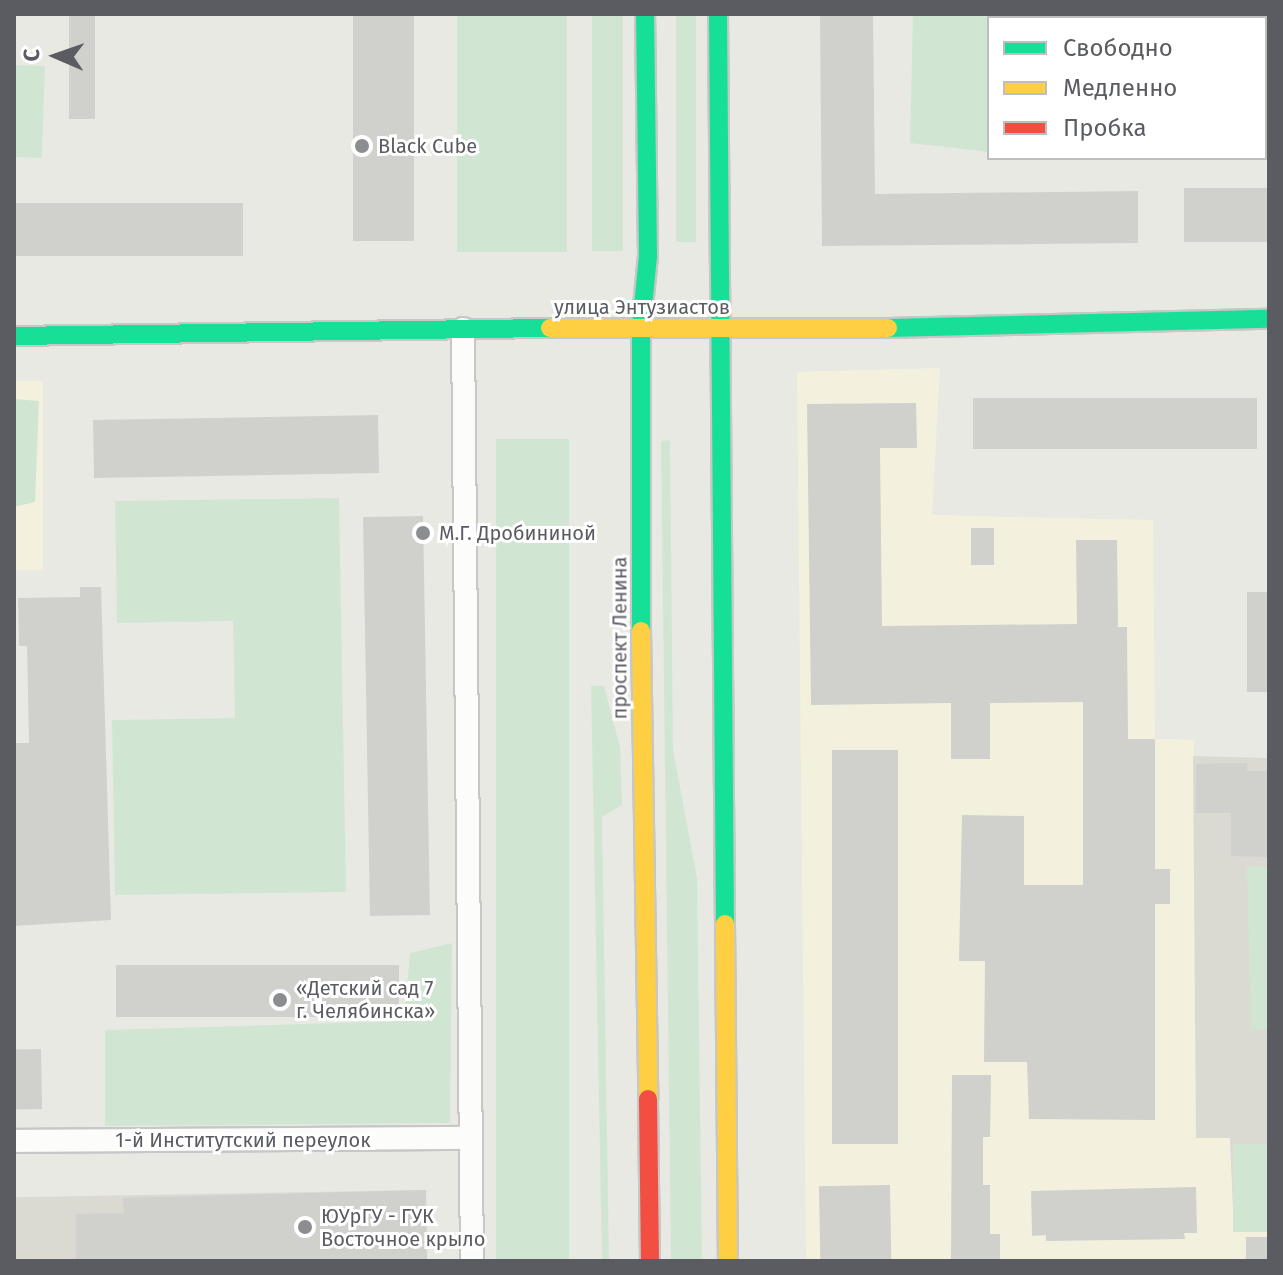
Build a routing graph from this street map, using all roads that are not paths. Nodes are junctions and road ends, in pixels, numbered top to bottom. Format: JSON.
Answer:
{"nodes":[{"id":1,"x":645,"y":14,"type":"edge"},
{"id":2,"x":718,"y":14,"type":"edge"},
{"id":3,"x":1269,"y":319,"type":"edge"},
{"id":4,"x":641,"y":327,"type":"junction"},
{"id":5,"x":463,"y":329,"type":"junction"},
{"id":6,"x":720,"y":330,"type":"junction"},
{"id":7,"x":14,"y":336,"type":"edge"},
{"id":8,"x":471,"y":1138,"type":"junction"},
{"id":9,"x":14,"y":1141,"type":"edge"},
{"id":10,"x":472,"y":1261,"type":"edge"},
{"id":11,"x":650,"y":1261,"type":"edge"},
{"id":12,"x":728,"y":1261,"type":"edge"}],
"edges":[{"from":1,"to":4,"type":"main road","name":"проспект Ленина"},
{"from":2,"to":6,"type":"main road"},
{"from":3,"to":6,"type":"main road","name":"улица Энтузиастов"},
{"from":4,"to":5,"type":"main road","name":"улица Энтузиастов"},
{"from":4,"to":6,"type":"main road","name":"улица Энтузиастов"},
{"from":4,"to":11,"type":"main road","name":"проспект Ленина"},
{"from":5,"to":7,"type":"main road","name":"улица Энтузиастов"},
{"from":5,"to":8,"type":"street"},
{"from":6,"to":12,"type":"main road"},
{"from":8,"to":9,"type":"street","name":"1-й Институтский переулок"},
{"from":8,"to":10,"type":"street"}]}
